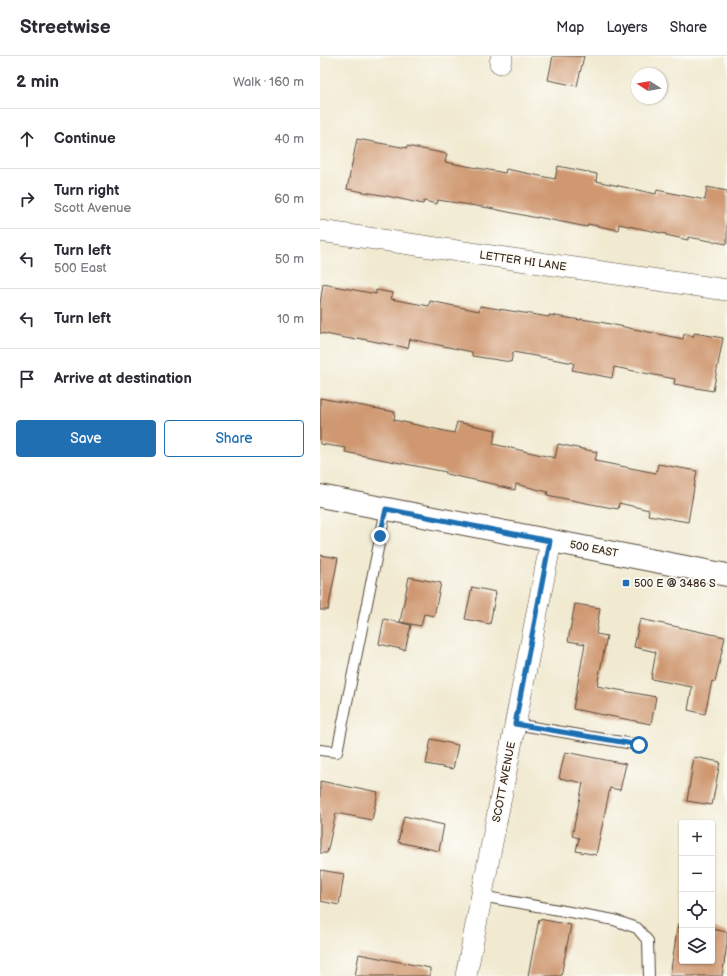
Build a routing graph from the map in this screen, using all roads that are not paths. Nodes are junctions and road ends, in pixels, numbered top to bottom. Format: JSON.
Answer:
{"nodes":[{"id":1,"x":320,"y":231,"type":"edge"},
{"id":2,"x":727,"y":290,"type":"edge"},
{"id":3,"x":320,"y":496,"type":"edge"},
{"id":4,"x":386,"y":509,"type":"junction"},
{"id":5,"x":550,"y":541,"type":"junction"},
{"id":6,"x":727,"y":575,"type":"edge"},
{"id":7,"x":515,"y":724,"type":"junction"},
{"id":8,"x":639,"y":745,"type":"dead end"},
{"id":9,"x":320,"y":750,"type":"edge"},
{"id":10,"x":481,"y":896,"type":"junction"},
{"id":11,"x":466,"y":976,"type":"edge"},
{"id":12,"x":649,"y":976,"type":"edge"}],
"edges":[{"from":1,"to":2,"type":"street","name":"LETTER HI LANE"},
{"from":3,"to":4,"type":"street","name":"500 EAST"},
{"from":4,"to":5,"type":"street","name":"500 EAST"},
{"from":4,"to":9,"type":"lane"},
{"from":5,"to":6,"type":"street","name":"500 EAST"},
{"from":5,"to":7,"type":"street","name":"SCOTT AVENUE"},
{"from":7,"to":8,"type":"lane"},
{"from":7,"to":10,"type":"street","name":"SCOTT AVENUE"},
{"from":10,"to":11,"type":"street","name":"SCOTT AVENUE"},
{"from":10,"to":12,"type":"lane"}]}
